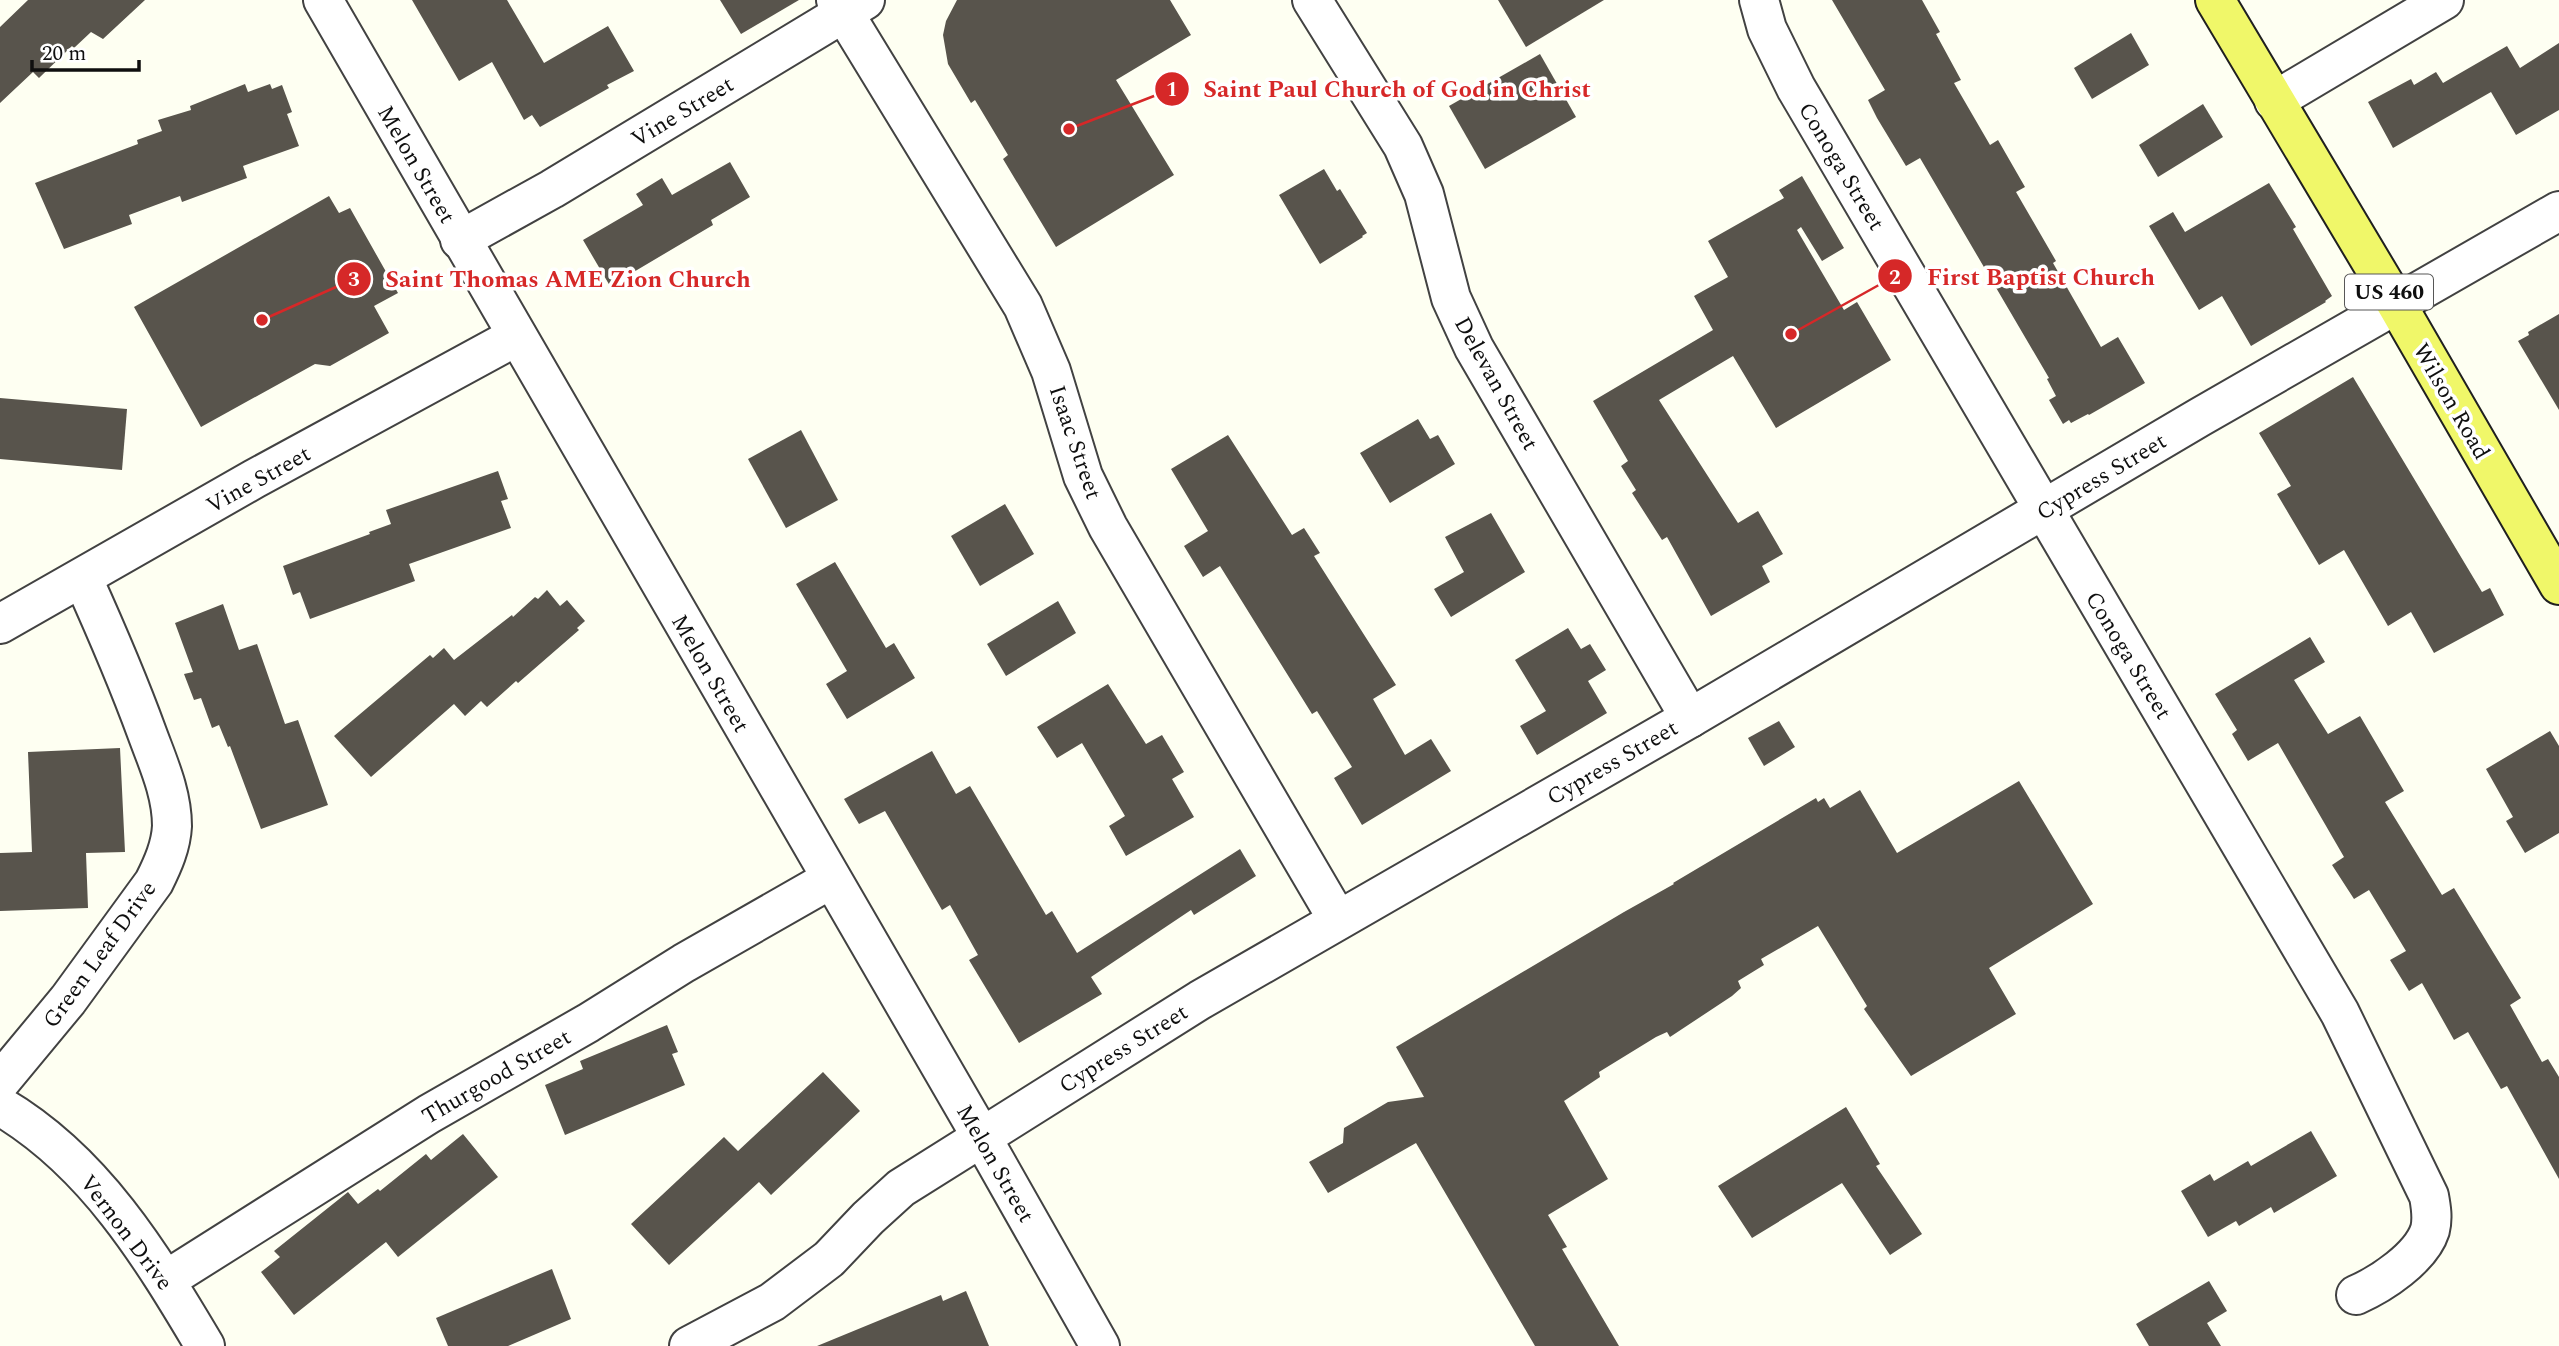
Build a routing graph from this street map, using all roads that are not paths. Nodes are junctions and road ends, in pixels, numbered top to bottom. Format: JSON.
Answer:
{"nodes":[{"id":1,"x":323,"y":0,"type":"edge"},
{"id":2,"x":1312,"y":0,"type":"edge"},
{"id":3,"x":1759,"y":0,"type":"edge"},
{"id":4,"x":2215,"y":0,"type":"edge"},
{"id":5,"x":2444,"y":0,"type":"edge"},
{"id":6,"x":848,"y":4,"type":"edge"},
{"id":7,"x":2274,"y":101,"type":"junction"},
{"id":8,"x":2559,"y":211,"type":"edge"},
{"id":9,"x":460,"y":240,"type":"junction"},
{"id":10,"x":2397,"y":305,"type":"junction"},
{"id":11,"x":517,"y":336,"type":"junction"},
{"id":12,"x":2043,"y":510,"type":"junction"},
{"id":13,"x":83,"y":579,"type":"junction"},
{"id":14,"x":2559,"y":585,"type":"edge"},
{"id":15,"x":0,"y":624,"type":"edge"},
{"id":16,"x":1690,"y":718,"type":"junction"},
{"id":17,"x":831,"y":879,"type":"junction"},
{"id":18,"x":1338,"y":920,"type":"junction"},
{"id":19,"x":0,"y":1082,"type":"edge"},
{"id":20,"x":0,"y":1106,"type":"edge"},
{"id":21,"x":981,"y":1136,"type":"junction"},
{"id":22,"x":166,"y":1280,"type":"junction"},
{"id":23,"x":2356,"y":1295,"type":"dead end"},
{"id":24,"x":205,"y":1346,"type":"edge"},
{"id":25,"x":689,"y":1346,"type":"edge"},
{"id":26,"x":1100,"y":1346,"type":"edge"}],
"edges":[{"from":1,"to":9,"type":"street","name":"Melon Street"},
{"from":2,"to":16,"type":"street","name":"Delevan Street"},
{"from":3,"to":12,"type":"street","name":"Conoga Street"},
{"from":4,"to":7,"type":"main road","name":"Wilson Road","number":"US 460"},
{"from":5,"to":7,"type":"street"},
{"from":6,"to":9,"type":"street","name":"Vine Street"},
{"from":6,"to":18,"type":"street","name":"Isaac Street"},
{"from":7,"to":10,"type":"main road","name":"Wilson Road","number":"US 460"},
{"from":8,"to":10,"type":"street","name":"Cypress Street"},
{"from":9,"to":11,"type":"street","name":"Melon Street"},
{"from":10,"to":12,"type":"street","name":"Cypress Street"},
{"from":10,"to":14,"type":"main road","name":"Wilson Road","number":"US 460"},
{"from":11,"to":13,"type":"street","name":"Vine Street"},
{"from":11,"to":17,"type":"street","name":"Melon Street"},
{"from":12,"to":16,"type":"street","name":"Cypress Street"},
{"from":12,"to":23,"type":"street","name":"Conoga Street"},
{"from":13,"to":15,"type":"street","name":"Vine Street"},
{"from":13,"to":19,"type":"street","name":"Green Leaf Drive"},
{"from":16,"to":18,"type":"street","name":"Cypress Street"},
{"from":17,"to":21,"type":"street","name":"Melon Street"},
{"from":17,"to":22,"type":"street","name":"Thurgood Street"},
{"from":18,"to":21,"type":"street","name":"Cypress Street"},
{"from":20,"to":22,"type":"street","name":"Vernon Drive"},
{"from":21,"to":25,"type":"street","name":"Cypress Street"},
{"from":21,"to":26,"type":"street","name":"Melon Street"},
{"from":22,"to":24,"type":"street","name":"Vernon Drive"}]}
